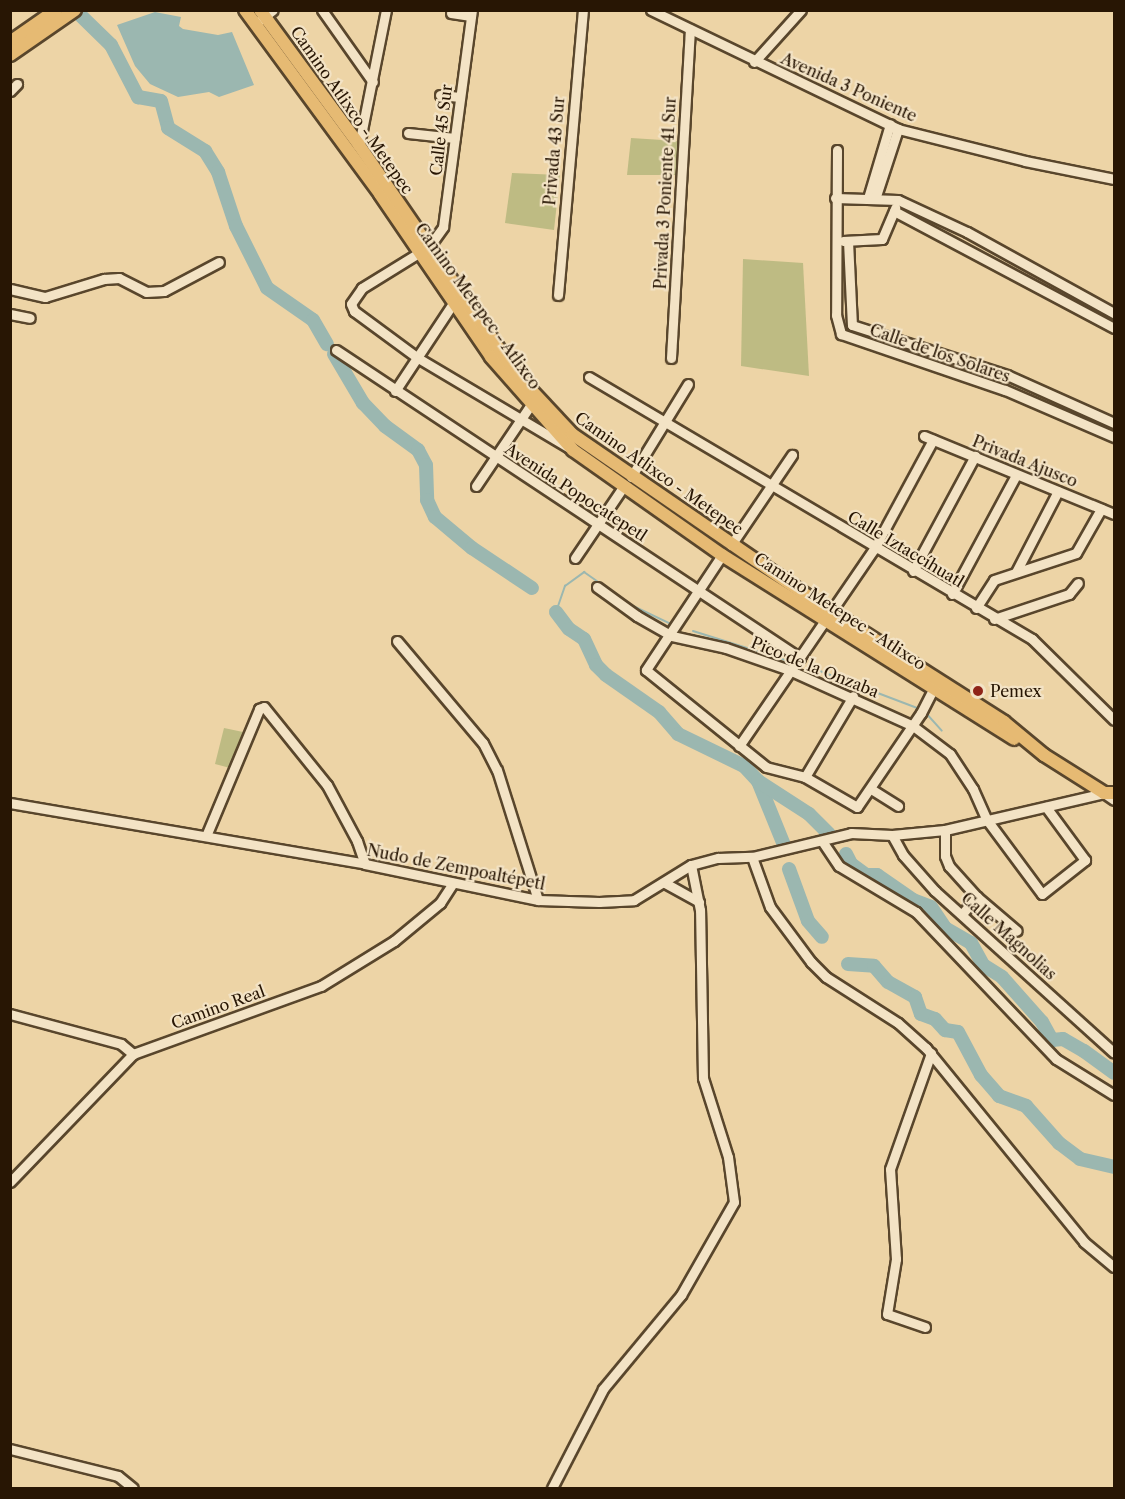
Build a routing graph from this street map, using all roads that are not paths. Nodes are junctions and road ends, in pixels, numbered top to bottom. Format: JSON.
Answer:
{"nodes":[{"id":1,"x":75,"y":10,"type":"edge"},
{"id":2,"x":245,"y":10,"type":"edge"},
{"id":3,"x":322,"y":10,"type":"edge"},
{"id":4,"x":386,"y":10,"type":"edge"},
{"id":5,"x":583,"y":10,"type":"edge"},
{"id":6,"x":651,"y":10,"type":"edge"},
{"id":7,"x":801,"y":10,"type":"edge"},
{"id":8,"x":451,"y":13,"type":"dead end"},
{"id":9,"x":471,"y":14,"type":"edge"},
{"id":10,"x":263,"y":15,"type":"edge"},
{"id":11,"x":54,"y":16,"type":"edge"},
{"id":12,"x":690,"y":30,"type":"junction"},
{"id":13,"x":10,"y":42,"type":"edge"},
{"id":14,"x":10,"y":55,"type":"edge"},
{"id":15,"x":754,"y":62,"type":"junction"},
{"id":16,"x":374,"y":82,"type":"junction"},
{"id":17,"x":314,"y":93,"type":"junction"},
{"id":18,"x":440,"y":95,"type":"dead end"},
{"id":19,"x":460,"y":97,"type":"junction"},
{"id":20,"x":894,"y":126,"type":"junction"},
{"id":21,"x":408,"y":133,"type":"dead end"},
{"id":22,"x":455,"y":138,"type":"junction"},
{"id":23,"x":359,"y":146,"type":"junction"},
{"id":24,"x":837,"y":150,"type":"dead end"},
{"id":25,"x":1114,"y":179,"type":"edge"},
{"id":26,"x":835,"y":198,"type":"junction"},
{"id":27,"x":872,"y":199,"type":"junction"},
{"id":28,"x":898,"y":200,"type":"junction"},
{"id":29,"x":894,"y":211,"type":"junction"},
{"id":30,"x":835,"y":241,"type":"junction"},
{"id":31,"x":848,"y":241,"type":"junction"},
{"id":32,"x":419,"y":253,"type":"junction"},
{"id":33,"x":219,"y":262,"type":"dead end"},
{"id":34,"x":1022,"y":265,"type":"junction"},
{"id":35,"x":1016,"y":277,"type":"junction"},
{"id":36,"x":10,"y":289,"type":"edge"},
{"id":37,"x":558,"y":295,"type":"dead end"},
{"id":38,"x":454,"y":302,"type":"junction"},
{"id":39,"x":1114,"y":313,"type":"edge"},
{"id":40,"x":10,"y":314,"type":"edge"},
{"id":41,"x":30,"y":318,"type":"dead end"},
{"id":42,"x":1114,"y":328,"type":"edge"},
{"id":43,"x":336,"y":350,"type":"dead end"},
{"id":44,"x":418,"y":358,"type":"junction"},
{"id":45,"x":672,"y":358,"type":"dead end"},
{"id":46,"x":1007,"y":375,"type":"junction"},
{"id":47,"x":589,"y":377,"type":"dead end"},
{"id":48,"x":688,"y":384,"type":"dead end"},
{"id":49,"x":1005,"y":390,"type":"junction"},
{"id":50,"x":395,"y":391,"type":"junction"},
{"id":51,"x":530,"y":406,"type":"junction"},
{"id":52,"x":521,"y":421,"type":"junction"},
{"id":53,"x":668,"y":422,"type":"junction"},
{"id":54,"x":1114,"y":423,"type":"edge"},
{"id":55,"x":1114,"y":437,"type":"edge"},
{"id":56,"x":573,"y":450,"type":"junction"},
{"id":57,"x":792,"y":455,"type":"dead end"},
{"id":58,"x":495,"y":456,"type":"junction"},
{"id":59,"x":975,"y":456,"type":"junction"},
{"id":60,"x":1016,"y":475,"type":"junction"},
{"id":61,"x":627,"y":482,"type":"junction"},
{"id":62,"x":772,"y":484,"type":"junction"},
{"id":63,"x":476,"y":486,"type":"dead end"},
{"id":64,"x":1058,"y":491,"type":"junction"},
{"id":65,"x":1101,"y":509,"type":"junction"},
{"id":66,"x":1114,"y":514,"type":"edge"},
{"id":67,"x":597,"y":525,"type":"junction"},
{"id":68,"x":731,"y":545,"type":"junction"},
{"id":69,"x":874,"y":549,"type":"junction"},
{"id":70,"x":722,"y":555,"type":"junction"},
{"id":71,"x":575,"y":558,"type":"dead end"},
{"id":72,"x":913,"y":571,"type":"junction"},
{"id":73,"x":1016,"y":572,"type":"junction"},
{"id":74,"x":1078,"y":583,"type":"dead end"},
{"id":75,"x":597,"y":587,"type":"dead end"},
{"id":76,"x":699,"y":589,"type":"junction"},
{"id":77,"x":952,"y":594,"type":"junction"},
{"id":78,"x":976,"y":608,"type":"junction"},
{"id":79,"x":827,"y":616,"type":"junction"},
{"id":80,"x":994,"y":619,"type":"junction"},
{"id":81,"x":672,"y":636,"type":"junction"},
{"id":82,"x":397,"y":640,"type":"dead end"},
{"id":83,"x":800,"y":658,"type":"junction"},
{"id":84,"x":789,"y":670,"type":"junction"},
{"id":85,"x":934,"y":685,"type":"junction"},
{"id":86,"x":853,"y":696,"type":"junction"},
{"id":87,"x":1114,"y":720,"type":"edge"},
{"id":88,"x":912,"y":726,"type":"junction"},
{"id":89,"x":740,"y":746,"type":"junction"},
{"id":90,"x":805,"y":777,"type":"junction"},
{"id":91,"x":1114,"y":786,"type":"edge"},
{"id":92,"x":871,"y":789,"type":"junction"},
{"id":93,"x":1107,"y":794,"type":"edge"},
{"id":94,"x":10,"y":803,"type":"edge"},
{"id":95,"x":898,"y":806,"type":"dead end"},
{"id":96,"x":1046,"y":807,"type":"junction"},
{"id":97,"x":987,"y":820,"type":"junction"},
{"id":98,"x":945,"y":830,"type":"junction"},
{"id":99,"x":892,"y":835,"type":"junction"},
{"id":100,"x":206,"y":836,"type":"junction"},
{"id":101,"x":822,"y":841,"type":"junction"},
{"id":102,"x":752,"y":857,"type":"junction"},
{"id":103,"x":365,"y":864,"type":"junction"},
{"id":104,"x":691,"y":865,"type":"junction"},
{"id":105,"x":453,"y":883,"type":"junction"},
{"id":106,"x":665,"y":883,"type":"junction"},
{"id":107,"x":977,"y":897,"type":"junction"},
{"id":108,"x":538,"y":900,"type":"junction"},
{"id":109,"x":699,"y":902,"type":"junction"},
{"id":110,"x":962,"y":914,"type":"junction"},
{"id":111,"x":1017,"y":930,"type":"dead end"},
{"id":112,"x":10,"y":1014,"type":"edge"},
{"id":113,"x":931,"y":1053,"type":"junction"},
{"id":114,"x":1114,"y":1053,"type":"edge"},
{"id":115,"x":133,"y":1054,"type":"junction"},
{"id":116,"x":1114,"y":1095,"type":"edge"},
{"id":117,"x":10,"y":1182,"type":"edge"},
{"id":118,"x":1114,"y":1267,"type":"edge"},
{"id":119,"x":925,"y":1327,"type":"dead end"},
{"id":120,"x":10,"y":1449,"type":"edge"},
{"id":121,"x":133,"y":1488,"type":"edge"},
{"id":122,"x":552,"y":1488,"type":"edge"}],
"edges":[{"from":1,"to":11,"type":"main road"},
{"from":2,"to":10,"type":"main road","name":"Camino Metepec - Atlixco"},
{"from":3,"to":16,"type":"street"},
{"from":4,"to":16,"type":"street"},
{"from":5,"to":37,"type":"street","name":"Privada 43 Sur"},
{"from":6,"to":12,"type":"street","name":"Avenida 3 Poniente"},
{"from":7,"to":15,"type":"street"},
{"from":8,"to":9,"type":"street"},
{"from":9,"to":19,"type":"street","name":"Calle 45 Sur"},
{"from":10,"to":17,"type":"main road","name":"Camino Metepec - Atlixco"},
{"from":11,"to":13,"type":"main road"},
{"from":11,"to":14,"type":"main road"},
{"from":12,"to":15,"type":"street","name":"Avenida 3 Poniente"},
{"from":12,"to":45,"type":"street","name":"Privada 3 Poniente 41 Sur"},
{"from":15,"to":20,"type":"street","name":"Avenida 3 Poniente"},
{"from":16,"to":23,"type":"street"},
{"from":17,"to":23,"type":"main road","name":"Camino Atlixco - Metepec"},
{"from":17,"to":32,"type":"main road","name":"Camino Metepec - Atlixco"},
{"from":18,"to":19,"type":"street"},
{"from":19,"to":22,"type":"street","name":"Calle 45 Sur"},
{"from":20,"to":25,"type":"street","name":"Avenida 3 Poniente"},
{"from":20,"to":27,"type":"street"},
{"from":21,"to":22,"type":"street"},
{"from":22,"to":32,"type":"street","name":"Calle 45 Sur"},
{"from":23,"to":32,"type":"main road","name":"Camino Atlixco - Metepec"},
{"from":24,"to":26,"type":"street","name":"Calle de los Solares"},
{"from":26,"to":27,"type":"street"},
{"from":26,"to":30,"type":"street","name":"Calle de los Solares"},
{"from":27,"to":28,"type":"street"},
{"from":28,"to":29,"type":"street"},
{"from":28,"to":34,"type":"street"},
{"from":29,"to":31,"type":"street"},
{"from":29,"to":35,"type":"street"},
{"from":30,"to":31,"type":"street"},
{"from":30,"to":49,"type":"street","name":"Calle de los Solares"},
{"from":31,"to":46,"type":"street","name":"Calle de los Solares"},
{"from":32,"to":38,"type":"main road","name":"Camino Metepec - Atlixco"},
{"from":32,"to":44,"type":"street"},
{"from":32,"to":61,"type":"main road","name":"Camino Atlixco - Metepec"},
{"from":33,"to":36,"type":"street"},
{"from":34,"to":35,"type":"street"},
{"from":34,"to":39,"type":"street"},
{"from":35,"to":42,"type":"street"},
{"from":38,"to":44,"type":"street"},
{"from":38,"to":51,"type":"main road","name":"Camino Metepec - Atlixco"},
{"from":40,"to":41,"type":"street"},
{"from":43,"to":50,"type":"street","name":"Avenida Popocatepetl"},
{"from":44,"to":50,"type":"street"},
{"from":44,"to":52,"type":"street"},
{"from":46,"to":49,"type":"street"},
{"from":46,"to":54,"type":"street","name":"Calle de los Solares"},
{"from":47,"to":53,"type":"street","name":"Calle Iztaccíhuatl"},
{"from":48,"to":53,"type":"street"},
{"from":49,"to":55,"type":"street","name":"Calle de los Solares"},
{"from":50,"to":58,"type":"street","name":"Avenida Popocatepetl"},
{"from":51,"to":52,"type":"street"},
{"from":51,"to":56,"type":"main road","name":"Camino Metepec - Atlixco"},
{"from":52,"to":56,"type":"street"},
{"from":52,"to":58,"type":"street"},
{"from":53,"to":61,"type":"street"},
{"from":53,"to":62,"type":"street","name":"Calle Iztaccíhuatl"},
{"from":56,"to":61,"type":"main road","name":"Camino Metepec - Atlixco"},
{"from":57,"to":62,"type":"street"},
{"from":58,"to":63,"type":"street"},
{"from":58,"to":67,"type":"street","name":"Avenida Popocatepetl"},
{"from":59,"to":60,"type":"street","name":"Privada Ajusco"},
{"from":59,"to":69,"type":"street","name":"Privada Ajusco"},
{"from":59,"to":72,"type":"street"},
{"from":60,"to":64,"type":"street","name":"Privada Ajusco"},
{"from":60,"to":77,"type":"street"},
{"from":61,"to":67,"type":"street"},
{"from":61,"to":68,"type":"main road","name":"Camino Atlixco - Metepec"},
{"from":61,"to":70,"type":"main road","name":"Camino Metepec - Atlixco"},
{"from":62,"to":68,"type":"street"},
{"from":62,"to":69,"type":"street","name":"Calle Iztaccíhuatl"},
{"from":64,"to":65,"type":"street","name":"Privada Ajusco"},
{"from":64,"to":73,"type":"street"},
{"from":65,"to":66,"type":"street","name":"Privada Ajusco"},
{"from":65,"to":73,"type":"street"},
{"from":67,"to":71,"type":"street"},
{"from":67,"to":76,"type":"street","name":"Avenida Popocatepetl"},
{"from":68,"to":79,"type":"main road","name":"Camino Atlixco - Metepec"},
{"from":69,"to":72,"type":"street","name":"Calle Iztaccíhuatl"},
{"from":69,"to":79,"type":"street"},
{"from":70,"to":76,"type":"street"},
{"from":70,"to":79,"type":"main road","name":"Camino Metepec - Atlixco"},
{"from":72,"to":77,"type":"street","name":"Calle Iztaccíhuatl"},
{"from":73,"to":78,"type":"street"},
{"from":74,"to":80,"type":"street"},
{"from":75,"to":81,"type":"street","name":"Pico de la Onzaba"},
{"from":76,"to":81,"type":"street"},
{"from":76,"to":83,"type":"street","name":"Avenida Popocatepetl"},
{"from":77,"to":78,"type":"street","name":"Calle Iztaccíhuatl"},
{"from":78,"to":80,"type":"street","name":"Calle Iztaccíhuatl"},
{"from":79,"to":83,"type":"street"},
{"from":79,"to":85,"type":"main road","name":"Camino Metepec - Atlixco"},
{"from":80,"to":87,"type":"street","name":"Calle Iztaccíhuatl"},
{"from":81,"to":84,"type":"street","name":"Pico de la Onzaba"},
{"from":81,"to":89,"type":"street"},
{"from":82,"to":108,"type":"street"},
{"from":83,"to":84,"type":"street"},
{"from":84,"to":86,"type":"street","name":"Pico de la Onzaba"},
{"from":84,"to":89,"type":"street"},
{"from":85,"to":88,"type":"street"},
{"from":85,"to":93,"type":"main road","name":"Camino Metepec - Atlixco"},
{"from":86,"to":88,"type":"street","name":"Pico de la Onzaba"},
{"from":86,"to":90,"type":"street"},
{"from":88,"to":92,"type":"street"},
{"from":88,"to":97,"type":"street","name":"Pico de la Onzaba"},
{"from":89,"to":90,"type":"street"},
{"from":90,"to":92,"type":"street"},
{"from":91,"to":93,"type":"main road"},
{"from":92,"to":95,"type":"street"},
{"from":93,"to":96,"type":"street","name":"Nudo de Zempoaltépetl"},
{"from":94,"to":100,"type":"street","name":"Nudo de Zempoaltépetl"},
{"from":96,"to":97,"type":"street","name":"Nudo de Zempoaltépetl"},
{"from":96,"to":97,"type":"street","name":"Pico de la Onzaba"},
{"from":97,"to":98,"type":"street","name":"Nudo de Zempoaltépetl"},
{"from":98,"to":99,"type":"street","name":"Nudo de Zempoaltépetl"},
{"from":98,"to":107,"type":"street"},
{"from":99,"to":101,"type":"street","name":"Nudo de Zempoaltépetl"},
{"from":99,"to":110,"type":"street","name":"Calle Magnolias"},
{"from":100,"to":103,"type":"street","name":"Nudo de Zempoaltépetl"},
{"from":100,"to":103,"type":"street"},
{"from":101,"to":102,"type":"street","name":"Nudo de Zempoaltépetl"},
{"from":101,"to":116,"type":"street"},
{"from":102,"to":104,"type":"street","name":"Nudo de Zempoaltépetl"},
{"from":102,"to":113,"type":"street"},
{"from":103,"to":105,"type":"street","name":"Nudo de Zempoaltépetl"},
{"from":104,"to":106,"type":"street","name":"Nudo de Zempoaltépetl"},
{"from":104,"to":109,"type":"street"},
{"from":105,"to":108,"type":"street","name":"Nudo de Zempoaltépetl"},
{"from":105,"to":115,"type":"street","name":"Camino Real"},
{"from":106,"to":108,"type":"street","name":"Nudo de Zempoaltépetl"},
{"from":106,"to":109,"type":"street"},
{"from":107,"to":110,"type":"street"},
{"from":107,"to":111,"type":"street"},
{"from":109,"to":122,"type":"street"},
{"from":110,"to":114,"type":"street","name":"Calle Magnolias"},
{"from":112,"to":115,"type":"street"},
{"from":113,"to":118,"type":"street"},
{"from":113,"to":119,"type":"street"},
{"from":115,"to":117,"type":"street","name":"Camino Real"},
{"from":120,"to":121,"type":"street"}]}
